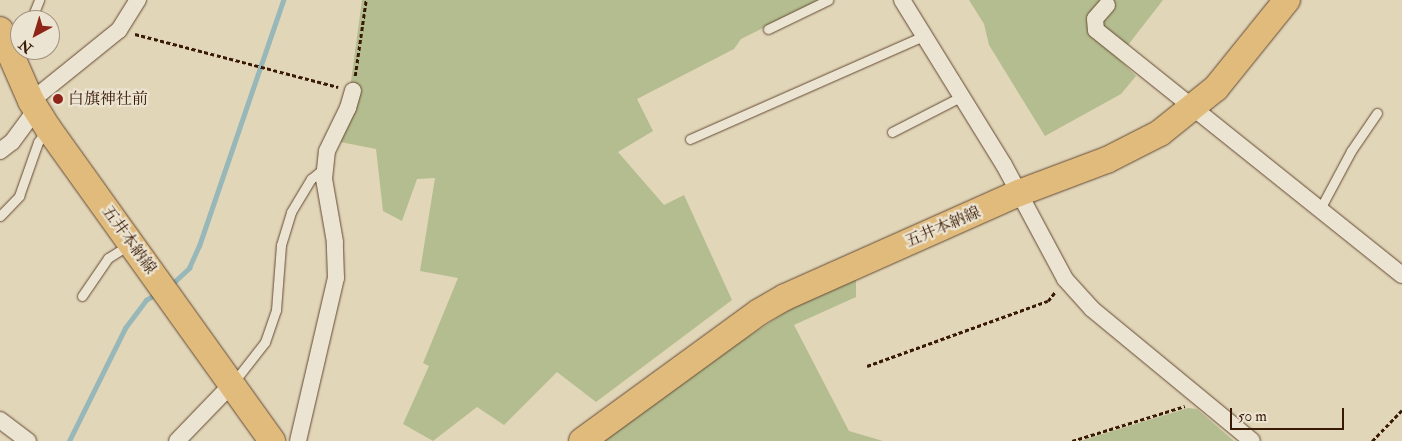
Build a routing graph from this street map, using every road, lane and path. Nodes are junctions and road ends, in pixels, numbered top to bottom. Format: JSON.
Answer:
{"nodes":[{"id":1,"x":138,"y":0,"type":"edge"},
{"id":2,"x":366,"y":0,"type":"edge"},
{"id":3,"x":828,"y":0,"type":"edge"},
{"id":4,"x":902,"y":0,"type":"edge"},
{"id":5,"x":1287,"y":0,"type":"edge"},
{"id":6,"x":1107,"y":5,"type":"dead end"},
{"id":7,"x":768,"y":29,"type":"dead end"},
{"id":8,"x":0,"y":30,"type":"edge"},
{"id":9,"x":119,"y":30,"type":"junction"},
{"id":10,"x":924,"y":36,"type":"junction"},
{"id":11,"x":10,"y":45,"type":"edge"},
{"id":12,"x":19,"y":60,"type":"edge"},
{"id":13,"x":353,"y":91,"type":"junction"},
{"id":14,"x":962,"y":96,"type":"junction"},
{"id":15,"x":1193,"y":109,"type":"junction"},
{"id":16,"x":39,"y":112,"type":"junction"},
{"id":17,"x":1376,"y":114,"type":"dead end"},
{"id":18,"x":892,"y":132,"type":"dead end"},
{"id":19,"x":690,"y":139,"type":"dead end"},
{"id":20,"x":0,"y":151,"type":"edge"},
{"id":21,"x":324,"y":167,"type":"junction"},
{"id":22,"x":1019,"y":193,"type":"junction"},
{"id":23,"x":1320,"y":209,"type":"junction"},
{"id":24,"x":0,"y":216,"type":"edge"},
{"id":25,"x":131,"y":243,"type":"junction"},
{"id":26,"x":1402,"y":275,"type":"edge"},
{"id":27,"x":1065,"y":279,"type":"junction"},
{"id":28,"x":82,"y":296,"type":"dead end"},
{"id":29,"x":867,"y":366,"type":"dead end"},
{"id":30,"x":232,"y":384,"type":"junction"},
{"id":31,"x":1203,"y":400,"type":"junction"},
{"id":32,"x":1402,"y":410,"type":"edge"},
{"id":33,"x":0,"y":420,"type":"edge"},
{"id":34,"x":28,"y":441,"type":"edge"},
{"id":35,"x":177,"y":441,"type":"edge"},
{"id":36,"x":272,"y":441,"type":"edge"},
{"id":37,"x":298,"y":441,"type":"edge"},
{"id":38,"x":582,"y":441,"type":"edge"},
{"id":39,"x":1072,"y":441,"type":"edge"},
{"id":40,"x":1252,"y":441,"type":"edge"},
{"id":41,"x":1372,"y":441,"type":"edge"}],
"edges":[{"from":1,"to":9,"type":"street"},
{"from":2,"to":13,"type":"path"},
{"from":3,"to":7,"type":"lane"},
{"from":4,"to":10,"type":"street"},
{"from":5,"to":15,"type":"main road","name":"五井本納線"},
{"from":6,"to":15,"type":"street"},
{"from":8,"to":11,"type":"main road","name":"五井本納線"},
{"from":9,"to":13,"type":"path"},
{"from":9,"to":16,"type":"street"},
{"from":10,"to":14,"type":"street"},
{"from":10,"to":19,"type":"lane"},
{"from":12,"to":16,"type":"main road","name":"五井本納線"},
{"from":13,"to":21,"type":"street"},
{"from":14,"to":18,"type":"lane"},
{"from":14,"to":22,"type":"street"},
{"from":15,"to":22,"type":"main road","name":"五井本納線"},
{"from":15,"to":23,"type":"street"},
{"from":16,"to":20,"type":"street"},
{"from":16,"to":24,"type":"lane"},
{"from":16,"to":25,"type":"main road","name":"五井本納線"},
{"from":17,"to":23,"type":"lane"},
{"from":21,"to":30,"type":"lane"},
{"from":21,"to":37,"type":"street"},
{"from":22,"to":27,"type":"street"},
{"from":22,"to":38,"type":"main road","name":"五井本納線"},
{"from":23,"to":26,"type":"street"},
{"from":25,"to":28,"type":"lane"},
{"from":25,"to":30,"type":"main road","name":"五井本納線"},
{"from":27,"to":29,"type":"path"},
{"from":27,"to":31,"type":"street"},
{"from":30,"to":35,"type":"street"},
{"from":30,"to":36,"type":"main road","name":"五井本納線"},
{"from":31,"to":39,"type":"path"},
{"from":31,"to":40,"type":"street"},
{"from":32,"to":41,"type":"path"},
{"from":33,"to":34,"type":"street"}]}
